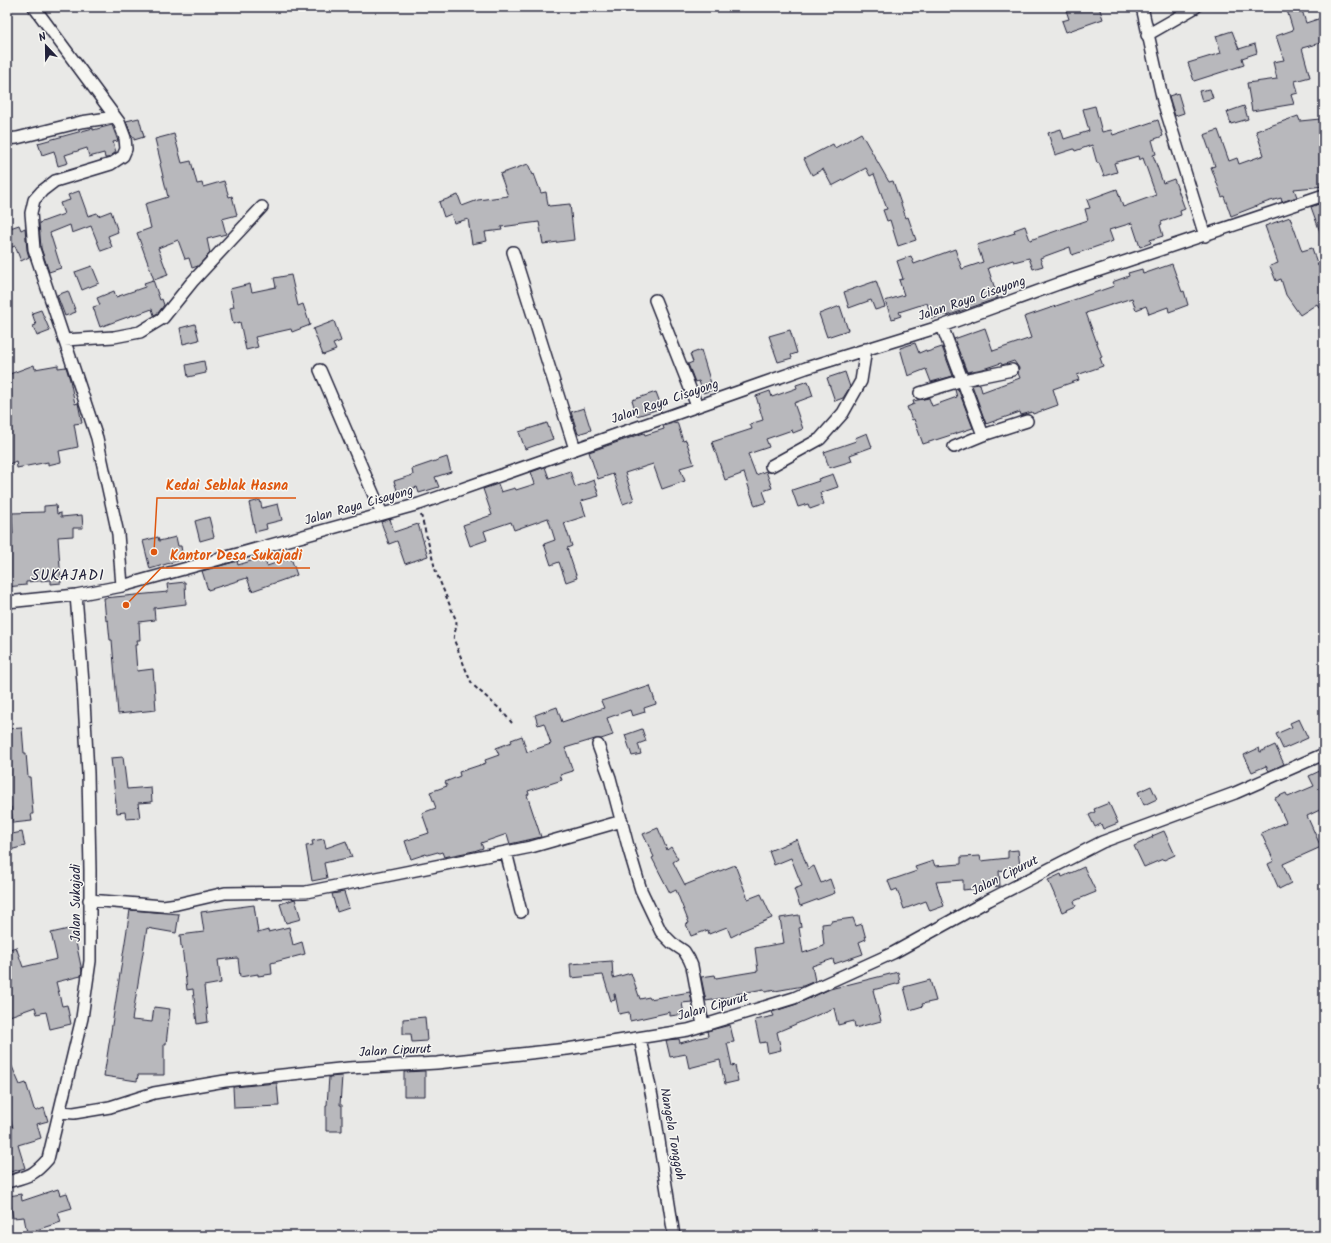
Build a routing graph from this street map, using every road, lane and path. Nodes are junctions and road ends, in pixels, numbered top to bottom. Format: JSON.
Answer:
{"nodes":[{"id":1,"x":34,"y":7,"type":"edge"},
{"id":2,"x":1142,"y":7,"type":"edge"},
{"id":3,"x":1196,"y":7,"type":"edge"},
{"id":4,"x":1147,"y":35,"type":"junction"},
{"id":5,"x":115,"y":117,"type":"junction"},
{"id":6,"x":7,"y":138,"type":"edge"},
{"id":7,"x":1324,"y":195,"type":"edge"},
{"id":8,"x":262,"y":207,"type":"dead end"},
{"id":9,"x":1205,"y":236,"type":"junction"},
{"id":10,"x":513,"y":252,"type":"dead end"},
{"id":11,"x":655,"y":300,"type":"dead end"},
{"id":12,"x":942,"y":326,"type":"junction"},
{"id":13,"x":64,"y":340,"type":"junction"},
{"id":14,"x":866,"y":349,"type":"junction"},
{"id":15,"x":320,"y":370,"type":"dead end"},
{"id":16,"x":1012,"y":370,"type":"dead end"},
{"id":17,"x":963,"y":380,"type":"junction"},
{"id":18,"x":920,"y":393,"type":"dead end"},
{"id":19,"x":697,"y":406,"type":"junction"},
{"id":20,"x":1027,"y":421,"type":"dead end"},
{"id":21,"x":983,"y":435,"type":"junction"},
{"id":22,"x":954,"y":447,"type":"dead end"},
{"id":23,"x":575,"y":449,"type":"junction"},
{"id":24,"x":771,"y":466,"type":"dead end"},
{"id":25,"x":418,"y":504,"type":"junction"},
{"id":26,"x":382,"y":514,"type":"junction"},
{"id":27,"x":122,"y":586,"type":"junction"},
{"id":28,"x":76,"y":595,"type":"junction"},
{"id":29,"x":7,"y":602,"type":"edge"},
{"id":30,"x":512,"y":723,"type":"dead end"},
{"id":31,"x":598,"y":745,"type":"dead end"},
{"id":32,"x":1324,"y":754,"type":"edge"},
{"id":33,"x":622,"y":821,"type":"junction"},
{"id":34,"x":506,"y":852,"type":"junction"},
{"id":35,"x":89,"y":900,"type":"junction"},
{"id":36,"x":521,"y":912,"type":"dead end"},
{"id":37,"x":704,"y":1025,"type":"junction"},
{"id":38,"x":640,"y":1038,"type":"junction"},
{"id":39,"x":60,"y":1112,"type":"junction"},
{"id":40,"x":7,"y":1182,"type":"edge"},
{"id":41,"x":674,"y":1236,"type":"edge"}],
"edges":[{"from":1,"to":5,"type":"street"},
{"from":2,"to":4,"type":"street"},
{"from":3,"to":4,"type":"street"},
{"from":4,"to":9,"type":"street"},
{"from":5,"to":6,"type":"street"},
{"from":5,"to":13,"type":"street"},
{"from":7,"to":9,"type":"street","name":"Jalan Raya Cisayong"},
{"from":8,"to":13,"type":"street"},
{"from":9,"to":12,"type":"street","name":"Jalan Raya Cisayong"},
{"from":10,"to":23,"type":"street"},
{"from":11,"to":19,"type":"street"},
{"from":12,"to":14,"type":"street","name":"Jalan Raya Cisayong"},
{"from":12,"to":17,"type":"street"},
{"from":13,"to":27,"type":"street"},
{"from":14,"to":19,"type":"street","name":"Jalan Raya Cisayong"},
{"from":14,"to":24,"type":"street"},
{"from":15,"to":26,"type":"street"},
{"from":16,"to":17,"type":"street"},
{"from":17,"to":18,"type":"street"},
{"from":17,"to":21,"type":"street"},
{"from":19,"to":23,"type":"street","name":"Jalan Raya Cisayong"},
{"from":20,"to":21,"type":"street"},
{"from":21,"to":22,"type":"street"},
{"from":23,"to":25,"type":"street","name":"Jalan Raya Cisayong"},
{"from":25,"to":26,"type":"street","name":"Jalan Raya Cisayong"},
{"from":25,"to":30,"type":"path"},
{"from":26,"to":27,"type":"street","name":"Jalan Raya Cisayong"},
{"from":27,"to":28,"type":"street","name":"Jalan Raya Cisayong"},
{"from":28,"to":29,"type":"street","name":"Jalan Raya Cisayong"},
{"from":28,"to":35,"type":"street","name":"Jalan Sukajadi"},
{"from":31,"to":33,"type":"street"},
{"from":32,"to":37,"type":"street","name":"Jalan Cipurut"},
{"from":33,"to":34,"type":"street"},
{"from":33,"to":37,"type":"street"},
{"from":34,"to":35,"type":"street"},
{"from":34,"to":36,"type":"street"},
{"from":35,"to":39,"type":"street","name":"Jalan Sukajadi"},
{"from":37,"to":38,"type":"street","name":"Jalan Cipurut"},
{"from":38,"to":39,"type":"street","name":"Jalan Cipurut"},
{"from":38,"to":41,"type":"street","name":"Nangela Tonggoh"},
{"from":39,"to":40,"type":"street","name":"Jalan Sukajadi"}]}
